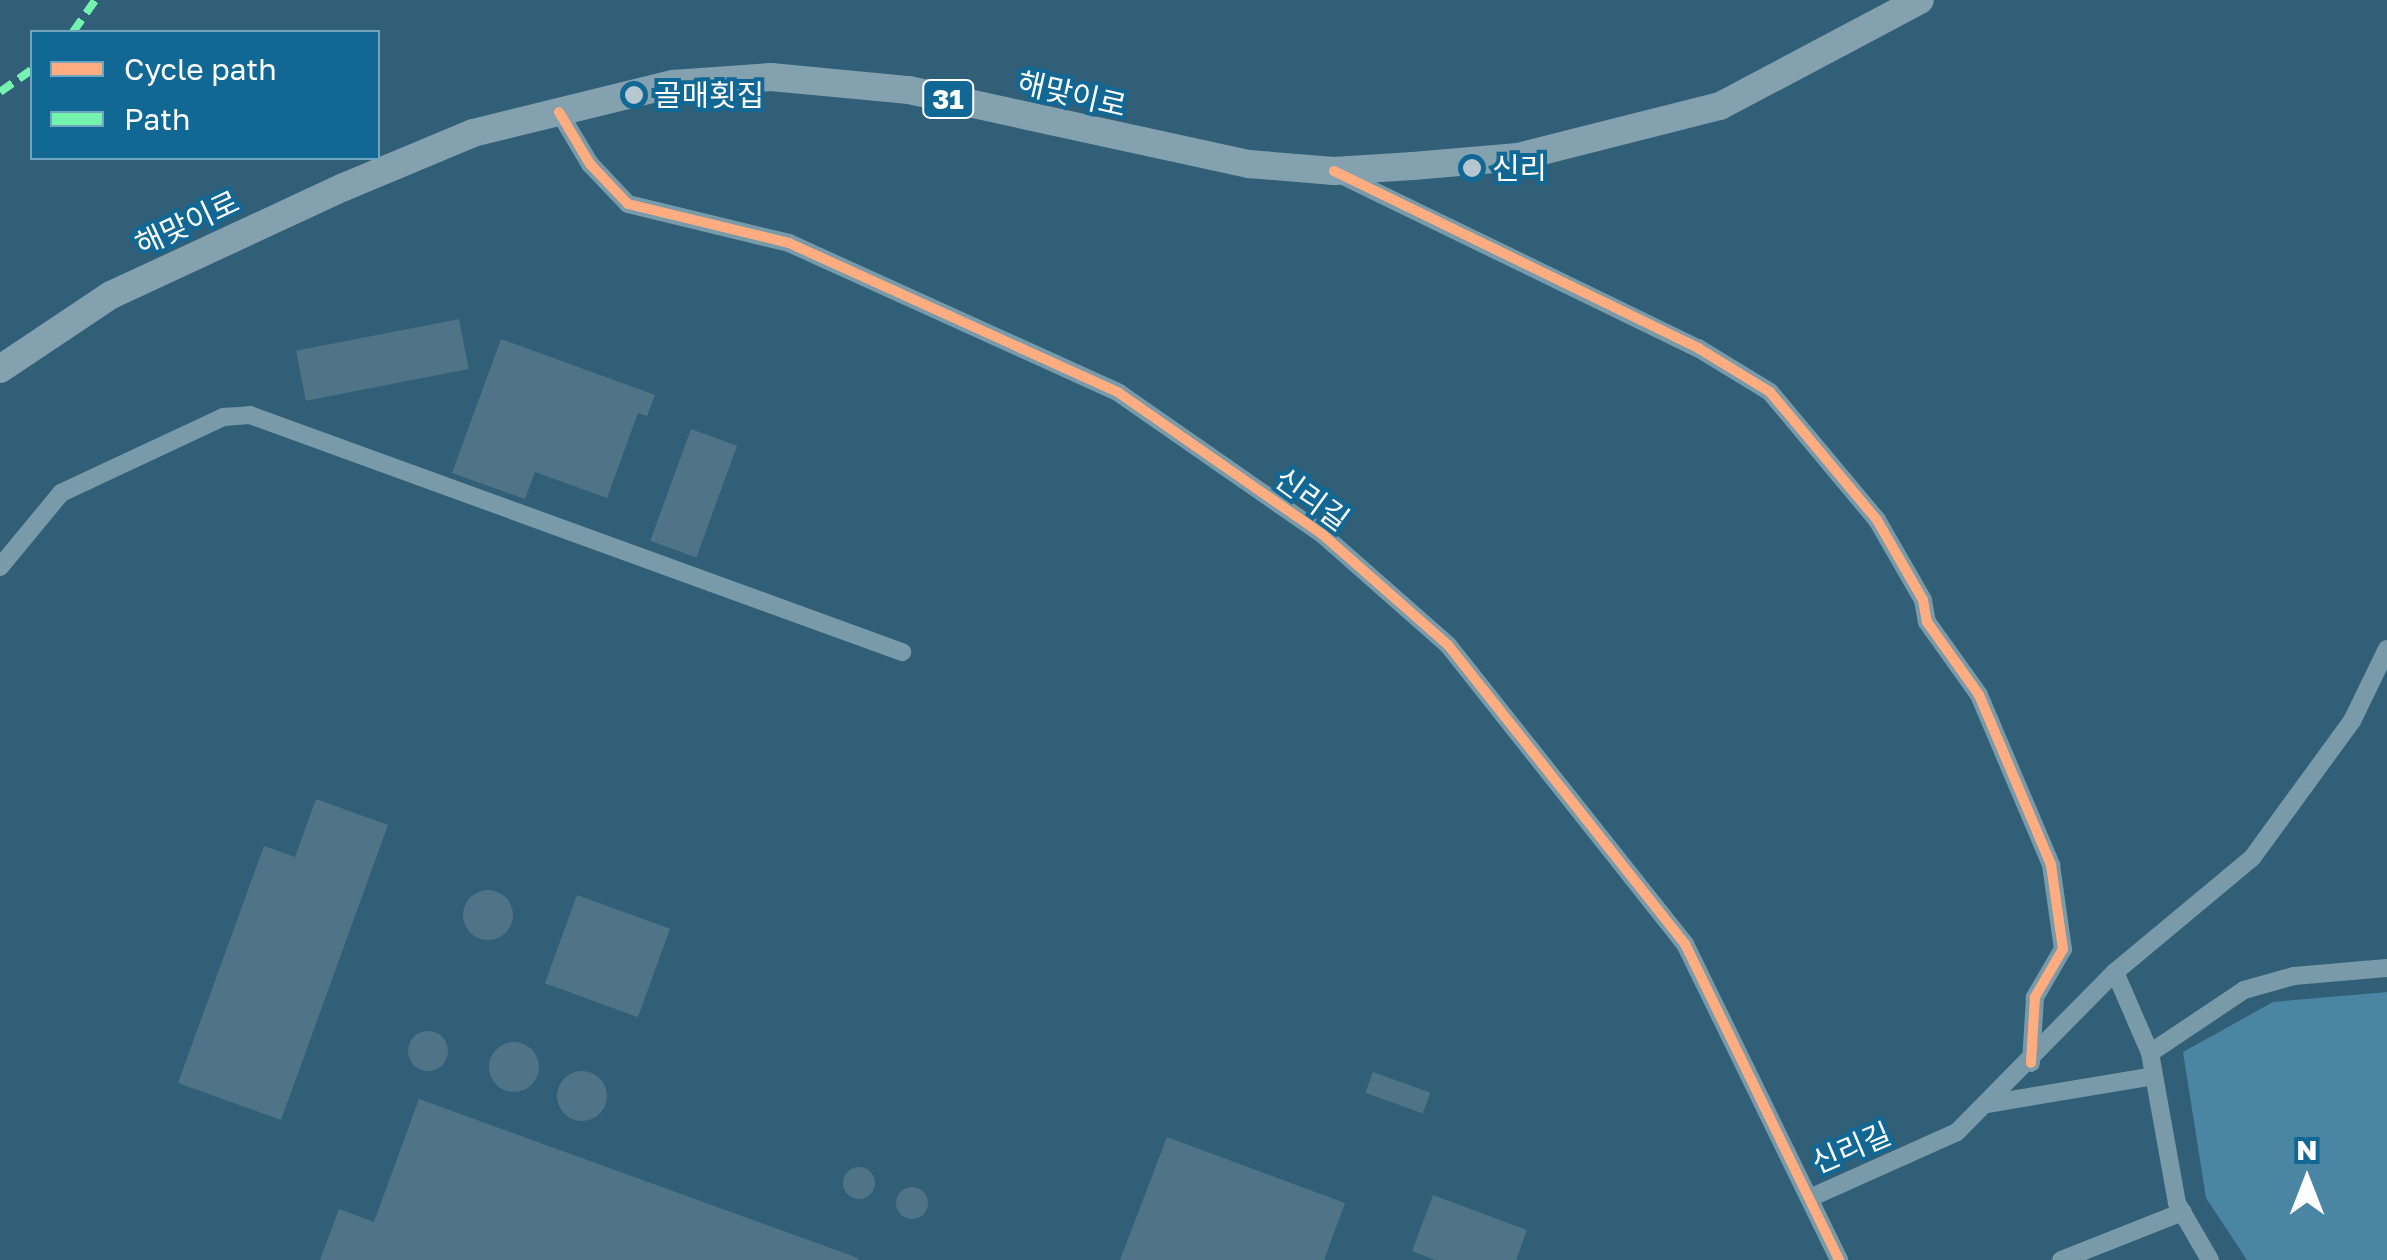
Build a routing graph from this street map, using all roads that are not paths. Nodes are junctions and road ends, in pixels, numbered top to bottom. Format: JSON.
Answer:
{"nodes":[{"id":1,"x":1920,"y":0,"type":"edge"},
{"id":2,"x":559,"y":112,"type":"junction"},
{"id":3,"x":1334,"y":171,"type":"junction"},
{"id":4,"x":0,"y":369,"type":"edge"},
{"id":5,"x":0,"y":567,"type":"edge"},
{"id":6,"x":2387,"y":649,"type":"edge"},
{"id":7,"x":902,"y":652,"type":"dead end"},
{"id":8,"x":2387,"y":968,"type":"edge"},
{"id":9,"x":2115,"y":972,"type":"junction"},
{"id":10,"x":2150,"y":1053,"type":"junction"},
{"id":11,"x":2031,"y":1063,"type":"junction"},
{"id":12,"x":2154,"y":1076,"type":"junction"},
{"id":13,"x":1987,"y":1104,"type":"junction"},
{"id":14,"x":1812,"y":1197,"type":"junction"},
{"id":15,"x":2183,"y":1212,"type":"junction"},
{"id":16,"x":1839,"y":1260,"type":"edge"},
{"id":17,"x":2061,"y":1260,"type":"edge"},
{"id":18,"x":2210,"y":1260,"type":"edge"}],
"edges":[{"from":1,"to":3,"type":"main road","name":"해맞이로","number":"31"},
{"from":2,"to":3,"type":"main road","name":"해맞이로","number":"31"},
{"from":2,"to":4,"type":"main road","name":"해맞이로","number":"31"},
{"from":2,"to":14,"type":"street","name":"신리길"},
{"from":3,"to":11,"type":"street"},
{"from":5,"to":7,"type":"street"},
{"from":6,"to":9,"type":"street","name":"신리길"},
{"from":8,"to":10,"type":"street"},
{"from":9,"to":10,"type":"street"},
{"from":9,"to":11,"type":"street","name":"신리길"},
{"from":10,"to":12,"type":"street"},
{"from":11,"to":13,"type":"street","name":"신리길"},
{"from":12,"to":13,"type":"street"},
{"from":12,"to":15,"type":"street"},
{"from":13,"to":14,"type":"street","name":"신리길"},
{"from":14,"to":16,"type":"street"},
{"from":15,"to":17,"type":"street"},
{"from":15,"to":18,"type":"street"}]}
